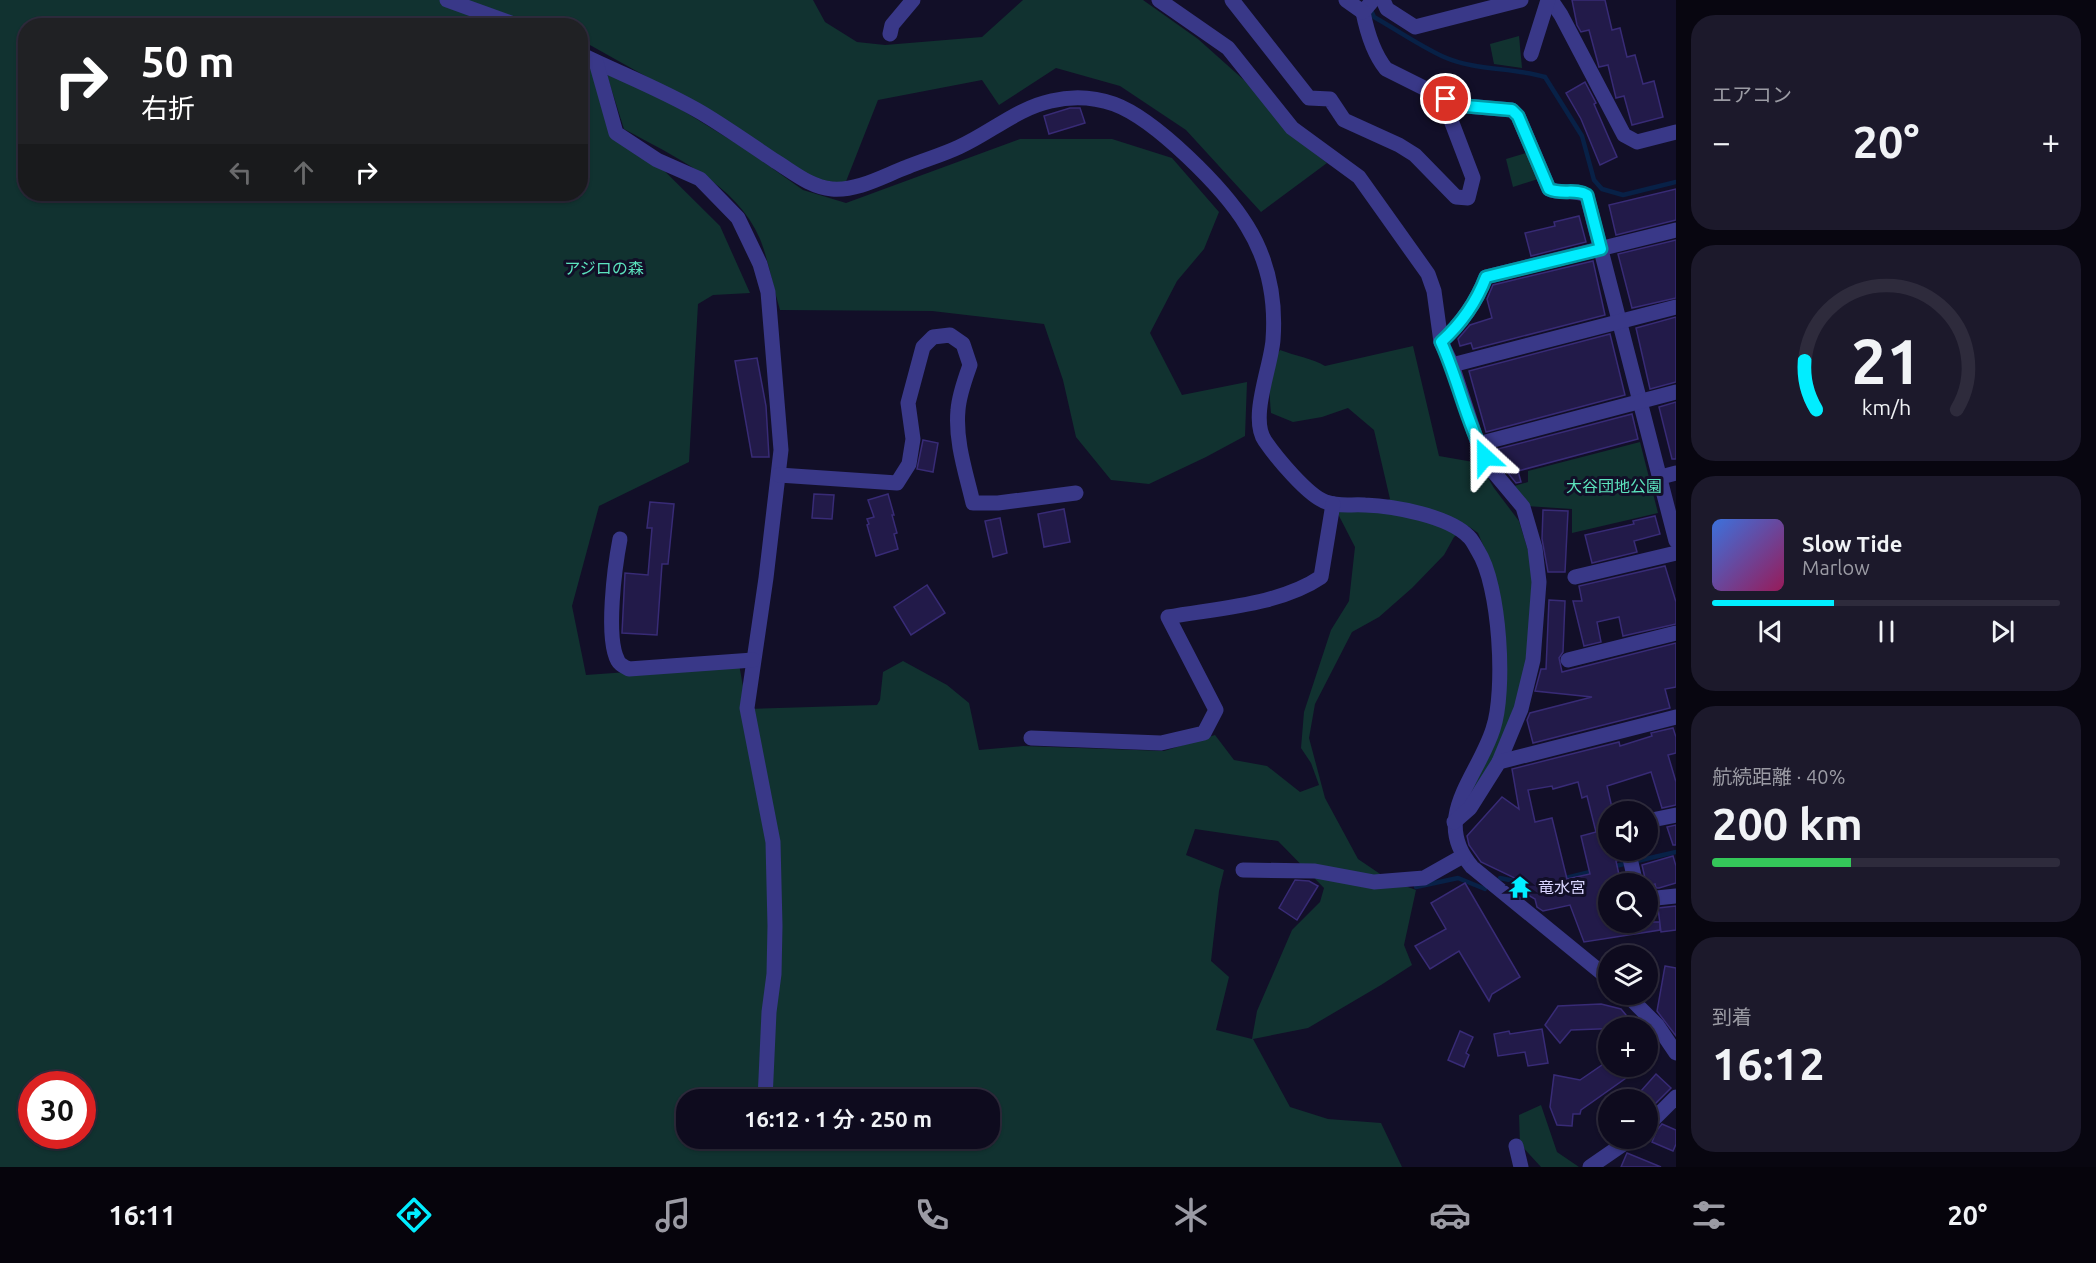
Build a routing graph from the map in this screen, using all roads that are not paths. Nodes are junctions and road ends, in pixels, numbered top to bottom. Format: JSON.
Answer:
{"nodes":[{"id":1,"x":447,"y":0,"type":"edge"},
{"id":2,"x":913,"y":0,"type":"edge"},
{"id":3,"x":1159,"y":0,"type":"edge"},
{"id":4,"x":1232,"y":0,"type":"edge"},
{"id":5,"x":1346,"y":0,"type":"edge"},
{"id":6,"x":1383,"y":0,"type":"edge"},
{"id":7,"x":1521,"y":0,"type":"edge"},
{"id":8,"x":1549,"y":0,"type":"edge"},
{"id":9,"x":1367,"y":7,"type":"edge"},
{"id":10,"x":497,"y":18,"type":"edge"},
{"id":11,"x":890,"y":34,"type":"dead end"},
{"id":12,"x":1531,"y":54,"type":"dead end"},
{"id":13,"x":588,"y":58,"type":"edge"},
{"id":14,"x":596,"y":62,"type":"junction"},
{"id":15,"x":1446,"y":99,"type":"junction"},
{"id":16,"x":1676,"y":132,"type":"edge"},
{"id":17,"x":1676,"y":230,"type":"edge"},
{"id":18,"x":1601,"y":249,"type":"junction"},
{"id":19,"x":1676,"y":307,"type":"edge"},
{"id":20,"x":1620,"y":321,"type":"junction"},
{"id":21,"x":1441,"y":342,"type":"junction"},
{"id":22,"x":1452,"y":365,"type":"junction"},
{"id":23,"x":1676,"y":392,"type":"edge"},
{"id":24,"x":1641,"y":401,"type":"junction"},
{"id":25,"x":1478,"y":444,"type":"junction"},
{"id":26,"x":778,"y":475,"type":"junction"},
{"id":27,"x":1668,"y":475,"type":"edge"},
{"id":28,"x":1076,"y":493,"type":"dead end"},
{"id":29,"x":1333,"y":504,"type":"junction"},
{"id":30,"x":620,"y":539,"type":"dead end"},
{"id":31,"x":1676,"y":541,"type":"edge"},
{"id":32,"x":1676,"y":553,"type":"edge"},
{"id":33,"x":1575,"y":577,"type":"dead end"},
{"id":34,"x":1676,"y":633,"type":"edge"},
{"id":35,"x":753,"y":660,"type":"junction"},
{"id":36,"x":1568,"y":660,"type":"dead end"},
{"id":37,"x":1676,"y":717,"type":"edge"},
{"id":38,"x":1031,"y":738,"type":"dead end"},
{"id":39,"x":1499,"y":762,"type":"junction"},
{"id":40,"x":1676,"y":814,"type":"edge"},
{"id":41,"x":1658,"y":818,"type":"edge"},
{"id":42,"x":1454,"y":822,"type":"junction"},
{"id":43,"x":1463,"y":856,"type":"junction"},
{"id":44,"x":1243,"y":870,"type":"dead end"},
{"id":45,"x":1676,"y":896,"type":"edge"},
{"id":46,"x":1658,"y":898,"type":"edge"},
{"id":47,"x":1598,"y":970,"type":"edge"},
{"id":48,"x":1637,"y":1005,"type":"edge"},
{"id":49,"x":1676,"y":1053,"type":"edge"},
{"id":50,"x":766,"y":1089,"type":"edge"},
{"id":51,"x":1676,"y":1097,"type":"edge"},
{"id":52,"x":1658,"y":1115,"type":"edge"},
{"id":53,"x":1516,"y":1146,"type":"dead end"},
{"id":54,"x":1616,"y":1149,"type":"edge"},
{"id":55,"x":1521,"y":1167,"type":"edge"},
{"id":56,"x":1590,"y":1167,"type":"edge"}],
"edges":[{"from":1,"to":10,"type":"street"},
{"from":2,"to":11,"type":"street"},
{"from":3,"to":21,"type":"street"},
{"from":4,"to":15,"type":"street"},
{"from":5,"to":9,"type":"street"},
{"from":6,"to":7,"type":"street"},
{"from":8,"to":12,"type":"street"},
{"from":8,"to":16,"type":"street"},
{"from":9,"to":15,"type":"street"},
{"from":13,"to":14,"type":"street"},
{"from":14,"to":26,"type":"street"},
{"from":14,"to":29,"type":"street"},
{"from":15,"to":18,"type":"street"},
{"from":17,"to":18,"type":"street"},
{"from":18,"to":20,"type":"street"},
{"from":18,"to":21,"type":"street"},
{"from":19,"to":20,"type":"street"},
{"from":20,"to":22,"type":"street"},
{"from":20,"to":24,"type":"street"},
{"from":21,"to":22,"type":"street"},
{"from":22,"to":25,"type":"street"},
{"from":23,"to":24,"type":"street"},
{"from":24,"to":25,"type":"street"},
{"from":24,"to":27,"type":"street"},
{"from":25,"to":39,"type":"street"},
{"from":26,"to":28,"type":"street"},
{"from":26,"to":35,"type":"street"},
{"from":27,"to":31,"type":"street"},
{"from":29,"to":38,"type":"street"},
{"from":29,"to":42,"type":"street"},
{"from":30,"to":35,"type":"street"},
{"from":32,"to":33,"type":"street"},
{"from":34,"to":36,"type":"street"},
{"from":35,"to":50,"type":"street"},
{"from":37,"to":39,"type":"street"},
{"from":39,"to":42,"type":"street"},
{"from":40,"to":41,"type":"street"},
{"from":42,"to":43,"type":"street"},
{"from":43,"to":44,"type":"street"},
{"from":43,"to":47,"type":"street"},
{"from":45,"to":46,"type":"street"},
{"from":48,"to":49,"type":"street"},
{"from":51,"to":52,"type":"street"},
{"from":53,"to":55,"type":"street"},
{"from":54,"to":56,"type":"street"}]}
